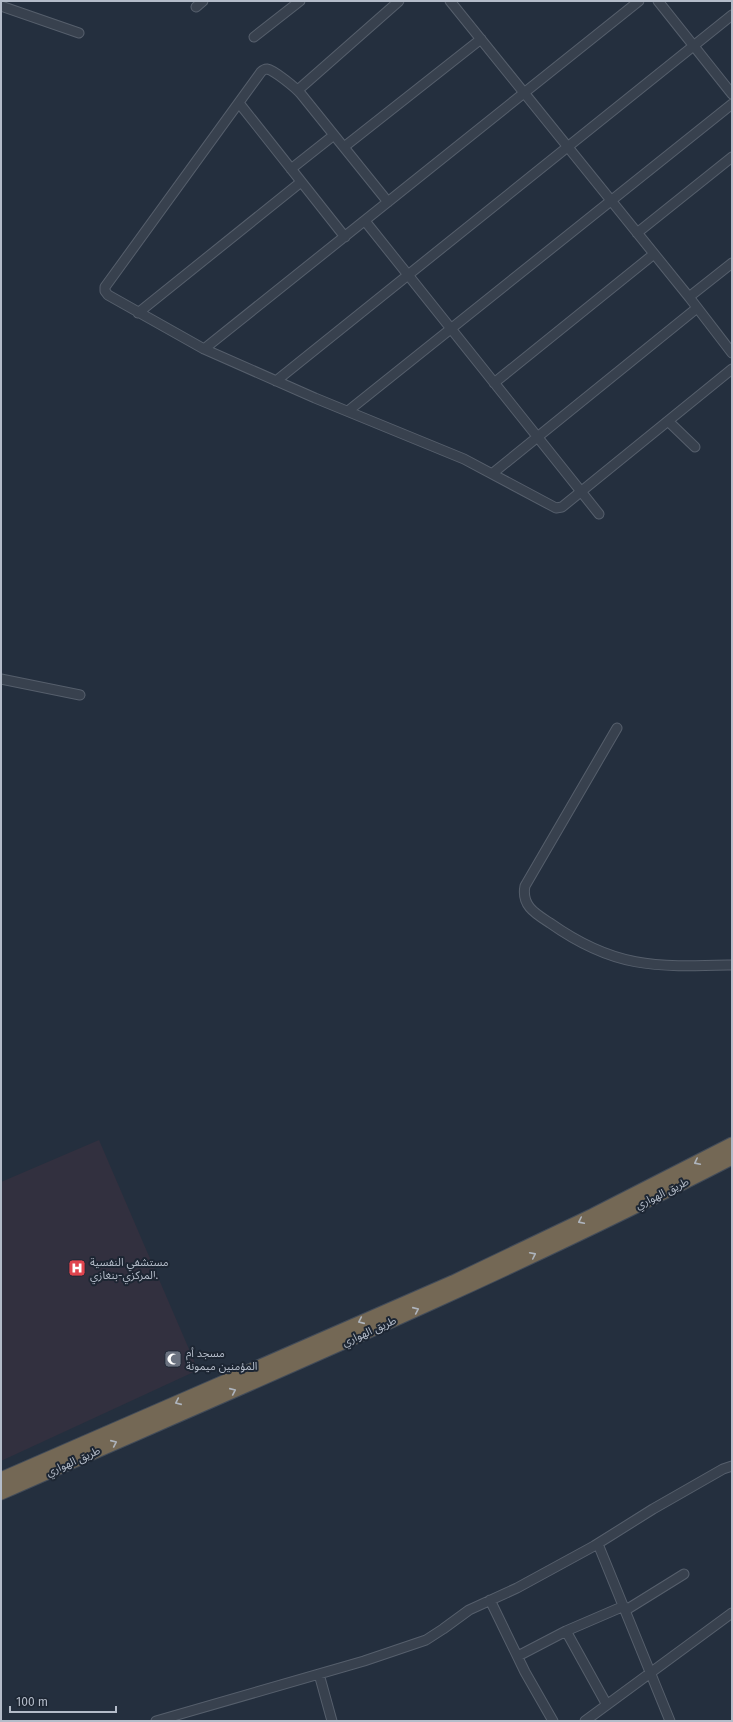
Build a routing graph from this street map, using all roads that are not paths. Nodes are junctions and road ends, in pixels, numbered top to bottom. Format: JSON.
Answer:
{"nodes":[{"id":1,"x":300,"y":1,"type":"edge"},
{"id":2,"x":399,"y":1,"type":"edge"},
{"id":3,"x":450,"y":1,"type":"edge"},
{"id":4,"x":639,"y":1,"type":"edge"},
{"id":5,"x":658,"y":1,"type":"edge"},
{"id":6,"x":1,"y":6,"type":"edge"},
{"id":7,"x":732,"y":15,"type":"edge"},
{"id":8,"x":80,"y":33,"type":"dead end"},
{"id":9,"x":254,"y":37,"type":"dead end"},
{"id":10,"x":480,"y":39,"type":"junction"},
{"id":11,"x":693,"y":46,"type":"junction"},
{"id":12,"x":298,"y":90,"type":"junction"},
{"id":13,"x":524,"y":93,"type":"junction"},
{"id":14,"x":732,"y":94,"type":"edge"},
{"id":15,"x":239,"y":103,"type":"junction"},
{"id":16,"x":732,"y":104,"type":"edge"},
{"id":17,"x":334,"y":135,"type":"junction"},
{"id":18,"x":344,"y":147,"type":"junction"},
{"id":19,"x":568,"y":147,"type":"junction"},
{"id":20,"x":732,"y":157,"type":"edge"},
{"id":21,"x":292,"y":169,"type":"junction"},
{"id":22,"x":302,"y":182,"type":"junction"},
{"id":23,"x":611,"y":201,"type":"junction"},
{"id":24,"x":388,"y":202,"type":"junction"},
{"id":25,"x":364,"y":221,"type":"junction"},
{"id":26,"x":637,"y":233,"type":"junction"},
{"id":27,"x":345,"y":237,"type":"junction"},
{"id":28,"x":654,"y":254,"type":"junction"},
{"id":29,"x":732,"y":263,"type":"edge"},
{"id":30,"x":408,"y":275,"type":"junction"},
{"id":31,"x":689,"y":297,"type":"junction"},
{"id":32,"x":697,"y":308,"type":"junction"},
{"id":33,"x":138,"y":313,"type":"junction"},
{"id":34,"x":451,"y":329,"type":"junction"},
{"id":35,"x":204,"y":349,"type":"junction"},
{"id":36,"x":732,"y":353,"type":"edge"},
{"id":37,"x":732,"y":369,"type":"edge"},
{"id":38,"x":276,"y":381,"type":"junction"},
{"id":39,"x":494,"y":383,"type":"junction"},
{"id":40,"x":348,"y":411,"type":"junction"},
{"id":41,"x":668,"y":421,"type":"junction"},
{"id":42,"x":537,"y":437,"type":"junction"},
{"id":43,"x":695,"y":447,"type":"dead end"},
{"id":44,"x":493,"y":473,"type":"junction"},
{"id":45,"x":581,"y":492,"type":"junction"},
{"id":46,"x":599,"y":514,"type":"dead end"},
{"id":47,"x":1,"y":679,"type":"edge"},
{"id":48,"x":80,"y":695,"type":"dead end"},
{"id":49,"x":617,"y":728,"type":"dead end"},
{"id":50,"x":732,"y":965,"type":"edge"},
{"id":51,"x":732,"y":1144,"type":"edge"},
{"id":52,"x":732,"y":1158,"type":"edge"},
{"id":53,"x":456,"y":1287,"type":"junction"},
{"id":54,"x":732,"y":1466,"type":"edge"},
{"id":55,"x":1,"y":1480,"type":"edge"},
{"id":56,"x":1,"y":1493,"type":"edge"},
{"id":57,"x":598,"y":1544,"type":"junction"},
{"id":58,"x":684,"y":1574,"type":"dead end"},
{"id":59,"x":490,"y":1600,"type":"junction"},
{"id":60,"x":625,"y":1608,"type":"junction"},
{"id":61,"x":732,"y":1613,"type":"edge"},
{"id":62,"x":566,"y":1631,"type":"junction"},
{"id":63,"x":518,"y":1656,"type":"junction"},
{"id":64,"x":650,"y":1672,"type":"junction"},
{"id":65,"x":319,"y":1674,"type":"junction"},
{"id":66,"x":607,"y":1704,"type":"junction"},
{"id":67,"x":173,"y":1719,"type":"edge"},
{"id":68,"x":156,"y":1721,"type":"edge"},
{"id":69,"x":332,"y":1721,"type":"edge"},
{"id":70,"x":553,"y":1721,"type":"edge"},
{"id":71,"x":586,"y":1721,"type":"edge"},
{"id":72,"x":670,"y":1721,"type":"edge"}],
"edges":[{"from":1,"to":9,"type":"street"},
{"from":2,"to":12,"type":"street"},
{"from":3,"to":10,"type":"street"},
{"from":4,"to":13,"type":"street"},
{"from":5,"to":11,"type":"street"},
{"from":6,"to":8,"type":"street"},
{"from":7,"to":11,"type":"street"},
{"from":10,"to":13,"type":"street"},
{"from":10,"to":18,"type":"street"},
{"from":11,"to":14,"type":"street"},
{"from":11,"to":19,"type":"street"},
{"from":12,"to":15,"type":"street"},
{"from":12,"to":17,"type":"street"},
{"from":13,"to":19,"type":"street"},
{"from":13,"to":24,"type":"street"},
{"from":15,"to":21,"type":"street"},
{"from":15,"to":33,"type":"street"},
{"from":16,"to":23,"type":"street"},
{"from":17,"to":18,"type":"street"},
{"from":17,"to":21,"type":"street"},
{"from":18,"to":24,"type":"street"},
{"from":19,"to":23,"type":"street"},
{"from":19,"to":30,"type":"street"},
{"from":20,"to":26,"type":"street"},
{"from":21,"to":22,"type":"street"},
{"from":22,"to":27,"type":"street"},
{"from":22,"to":33,"type":"street"},
{"from":23,"to":26,"type":"street"},
{"from":23,"to":34,"type":"street"},
{"from":24,"to":25,"type":"street"},
{"from":25,"to":27,"type":"street"},
{"from":25,"to":30,"type":"street"},
{"from":26,"to":28,"type":"street"},
{"from":27,"to":35,"type":"street"},
{"from":28,"to":31,"type":"street"},
{"from":28,"to":39,"type":"street"},
{"from":29,"to":31,"type":"street"},
{"from":30,"to":34,"type":"street"},
{"from":30,"to":38,"type":"street"},
{"from":31,"to":32,"type":"street"},
{"from":32,"to":36,"type":"street"},
{"from":32,"to":42,"type":"street"},
{"from":33,"to":35,"type":"street"},
{"from":34,"to":39,"type":"street"},
{"from":34,"to":40,"type":"street"},
{"from":35,"to":38,"type":"street"},
{"from":37,"to":41,"type":"street"},
{"from":38,"to":40,"type":"street"},
{"from":39,"to":42,"type":"street"},
{"from":40,"to":44,"type":"street"},
{"from":41,"to":43,"type":"street"},
{"from":41,"to":45,"type":"street"},
{"from":42,"to":44,"type":"street"},
{"from":42,"to":45,"type":"street"},
{"from":44,"to":45,"type":"street"},
{"from":45,"to":46,"type":"street"},
{"from":47,"to":48,"type":"street"},
{"from":49,"to":50,"type":"street"},
{"from":51,"to":53,"type":"highway","name":"طريق الهواري","one_way":true},
{"from":53,"to":52,"type":"highway","name":"طريق الهواري","one_way":true},
{"from":53,"to":55,"type":"highway","name":"طريق الهواري","one_way":true},
{"from":56,"to":53,"type":"highway","name":"طريق الهواري","one_way":true},
{"from":54,"to":57,"type":"street"},
{"from":57,"to":59,"type":"street"},
{"from":57,"to":60,"type":"street"},
{"from":58,"to":60,"type":"street"},
{"from":59,"to":63,"type":"street"},
{"from":59,"to":65,"type":"street"},
{"from":60,"to":62,"type":"street"},
{"from":60,"to":64,"type":"street"},
{"from":61,"to":64,"type":"street"},
{"from":62,"to":63,"type":"street"},
{"from":62,"to":66,"type":"street"},
{"from":63,"to":70,"type":"street"},
{"from":64,"to":66,"type":"street"},
{"from":64,"to":72,"type":"street"},
{"from":65,"to":67,"type":"street"},
{"from":65,"to":69,"type":"street"},
{"from":66,"to":71,"type":"street"},
{"from":67,"to":68,"type":"street"}]}
